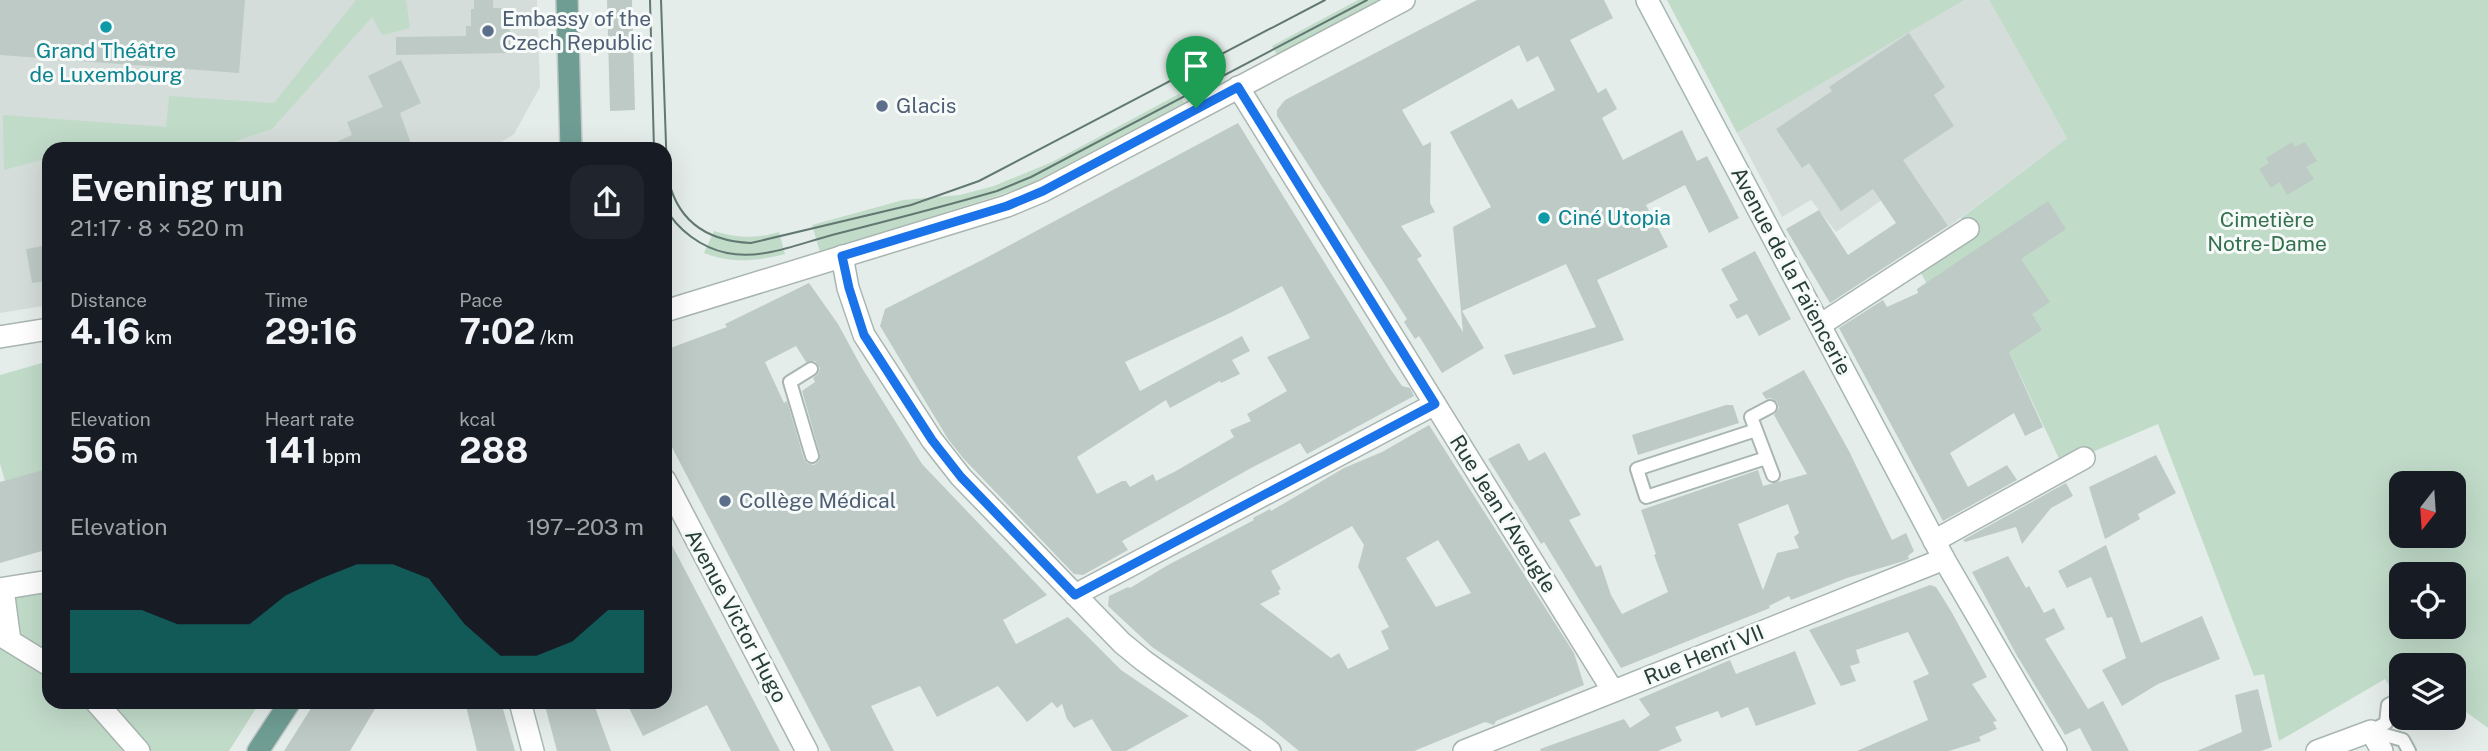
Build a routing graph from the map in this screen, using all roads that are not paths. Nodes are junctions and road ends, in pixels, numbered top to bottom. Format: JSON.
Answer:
{"nodes":[{"id":1,"x":566,"y":0,"type":"edge"},
{"id":2,"x":1404,"y":0,"type":"edge"},
{"id":3,"x":1647,"y":0,"type":"edge"},
{"id":4,"x":1238,"y":87,"type":"junction"},
{"id":5,"x":571,"y":142,"type":"edge"},
{"id":6,"x":1968,"y":229,"type":"dead end"},
{"id":7,"x":842,"y":256,"type":"junction"},
{"id":8,"x":672,"y":309,"type":"edge"},
{"id":9,"x":1819,"y":325,"type":"junction"},
{"id":10,"x":42,"y":330,"type":"edge"},
{"id":11,"x":0,"y":337,"type":"edge"},
{"id":12,"x":811,"y":369,"type":"dead end"},
{"id":13,"x":1435,"y":404,"type":"junction"},
{"id":14,"x":1770,"y":407,"type":"dead end"},
{"id":15,"x":1756,"y":430,"type":"junction"},
{"id":16,"x":811,"y":456,"type":"dead end"},
{"id":17,"x":1766,"y":457,"type":"junction"},
{"id":18,"x":2084,"y":458,"type":"dead end"},
{"id":19,"x":1773,"y":475,"type":"dead end"},
{"id":20,"x":672,"y":493,"type":"edge"},
{"id":21,"x":1939,"y":550,"type":"junction"},
{"id":22,"x":42,"y":581,"type":"edge"},
{"id":23,"x":1,"y":589,"type":"edge"},
{"id":24,"x":1075,"y":595,"type":"junction"},
{"id":25,"x":5,"y":638,"type":"edge"},
{"id":26,"x":42,"y":661,"type":"edge"},
{"id":27,"x":1613,"y":691,"type":"junction"},
{"id":28,"x":2389,"y":704,"type":"edge"},
{"id":29,"x":102,"y":709,"type":"edge"},
{"id":30,"x":285,"y":709,"type":"edge"},
{"id":31,"x":522,"y":709,"type":"edge"},
{"id":32,"x":2371,"y":730,"type":"junction"},
{"id":33,"x":139,"y":751,"type":"edge"},
{"id":34,"x":258,"y":751,"type":"edge"},
{"id":35,"x":533,"y":751,"type":"edge"},
{"id":36,"x":807,"y":751,"type":"edge"},
{"id":37,"x":1270,"y":751,"type":"edge"},
{"id":38,"x":1464,"y":751,"type":"edge"},
{"id":39,"x":2056,"y":751,"type":"edge"},
{"id":40,"x":2317,"y":751,"type":"edge"},
{"id":41,"x":2382,"y":751,"type":"edge"},
{"id":42,"x":2409,"y":751,"type":"edge"}],
"edges":[{"from":1,"to":5,"type":"main road"},
{"from":2,"to":4,"type":"street"},
{"from":3,"to":9,"type":"street","name":"Avenue de la Faïencerie"},
{"from":4,"to":7,"type":"street"},
{"from":4,"to":13,"type":"street","name":"Rue Jean l'Aveugle"},
{"from":6,"to":9,"type":"street"},
{"from":7,"to":8,"type":"street"},
{"from":7,"to":24,"type":"street"},
{"from":9,"to":21,"type":"street","name":"Avenue de la Faïencerie"},
{"from":10,"to":11,"type":"street"},
{"from":12,"to":16,"type":"lane"},
{"from":13,"to":24,"type":"street"},
{"from":13,"to":27,"type":"street","name":"Rue Jean l'Aveugle"},
{"from":14,"to":15,"type":"lane"},
{"from":15,"to":17,"type":"lane"},
{"from":15,"to":17,"type":"lane"},
{"from":17,"to":19,"type":"lane"},
{"from":18,"to":21,"type":"street"},
{"from":20,"to":36,"type":"street","name":"Avenue Victor Hugo"},
{"from":21,"to":27,"type":"street","name":"Rue Henri VII"},
{"from":21,"to":39,"type":"street","name":"Avenue de la Faïencerie"},
{"from":22,"to":23,"type":"street"},
{"from":23,"to":25,"type":"street"},
{"from":24,"to":37,"type":"street"},
{"from":25,"to":26,"type":"street"},
{"from":27,"to":38,"type":"street","name":"Rue Henri VII"},
{"from":28,"to":32,"type":"lane"},
{"from":29,"to":33,"type":"street"},
{"from":30,"to":34,"type":"main road"},
{"from":31,"to":35,"type":"street"},
{"from":32,"to":40,"type":"street"},
{"from":32,"to":41,"type":"street"},
{"from":32,"to":42,"type":"lane"}]}
